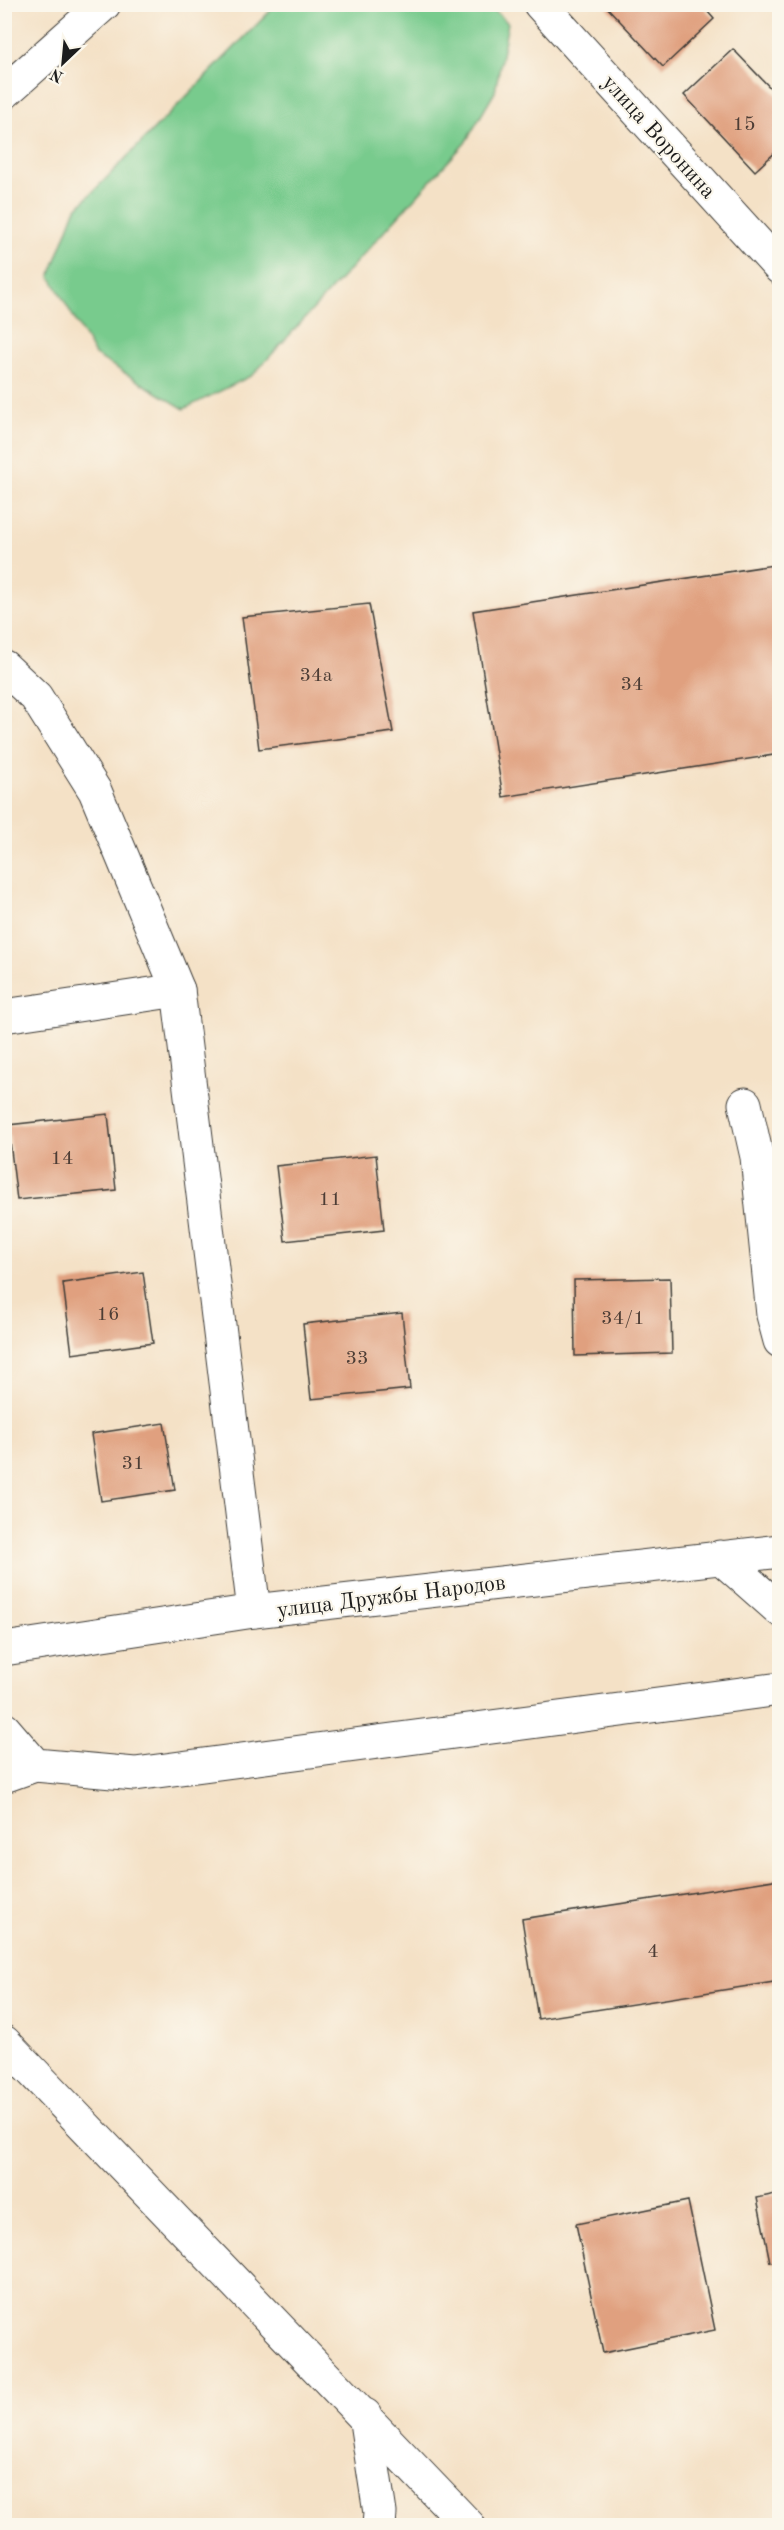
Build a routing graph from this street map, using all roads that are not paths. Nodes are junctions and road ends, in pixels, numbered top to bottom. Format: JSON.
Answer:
{"nodes":[{"id":1,"x":104,"y":4,"type":"edge"},
{"id":2,"x":540,"y":4,"type":"edge"},
{"id":3,"x":10,"y":77,"type":"edge"},
{"id":4,"x":780,"y":268,"type":"edge"},
{"id":5,"x":4,"y":667,"type":"edge"},
{"id":6,"x":178,"y":990,"type":"junction"},
{"id":7,"x":4,"y":1016,"type":"edge"},
{"id":8,"x":745,"y":1104,"type":"dead end"},
{"id":9,"x":780,"y":1341,"type":"edge"},
{"id":10,"x":780,"y":1551,"type":"edge"},
{"id":11,"x":720,"y":1557,"type":"junction"},
{"id":12,"x":780,"y":1610,"type":"edge"},
{"id":13,"x":254,"y":1611,"type":"junction"},
{"id":14,"x":4,"y":1649,"type":"edge"},
{"id":15,"x":780,"y":1689,"type":"edge"},
{"id":16,"x":4,"y":1729,"type":"edge"},
{"id":17,"x":35,"y":1765,"type":"junction"},
{"id":18,"x":4,"y":1776,"type":"edge"},
{"id":19,"x":4,"y":2042,"type":"edge"},
{"id":20,"x":365,"y":2415,"type":"junction"},
{"id":21,"x":379,"y":2526,"type":"edge"},
{"id":22,"x":469,"y":2526,"type":"edge"}],
"edges":[{"from":1,"to":3,"type":"street"},
{"from":2,"to":4,"type":"street","name":"улица Воронина"},
{"from":5,"to":6,"type":"street"},
{"from":6,"to":7,"type":"street"},
{"from":6,"to":13,"type":"street"},
{"from":8,"to":9,"type":"street"},
{"from":10,"to":11,"type":"street","name":"улица Дружбы Народов"},
{"from":11,"to":12,"type":"street"},
{"from":11,"to":13,"type":"street","name":"улица Дружбы Народов"},
{"from":13,"to":14,"type":"street","name":"улица Дружбы Народов"},
{"from":15,"to":17,"type":"street"},
{"from":16,"to":17,"type":"street"},
{"from":17,"to":18,"type":"street"},
{"from":19,"to":20,"type":"street"},
{"from":20,"to":21,"type":"street"},
{"from":20,"to":22,"type":"street"}]}
